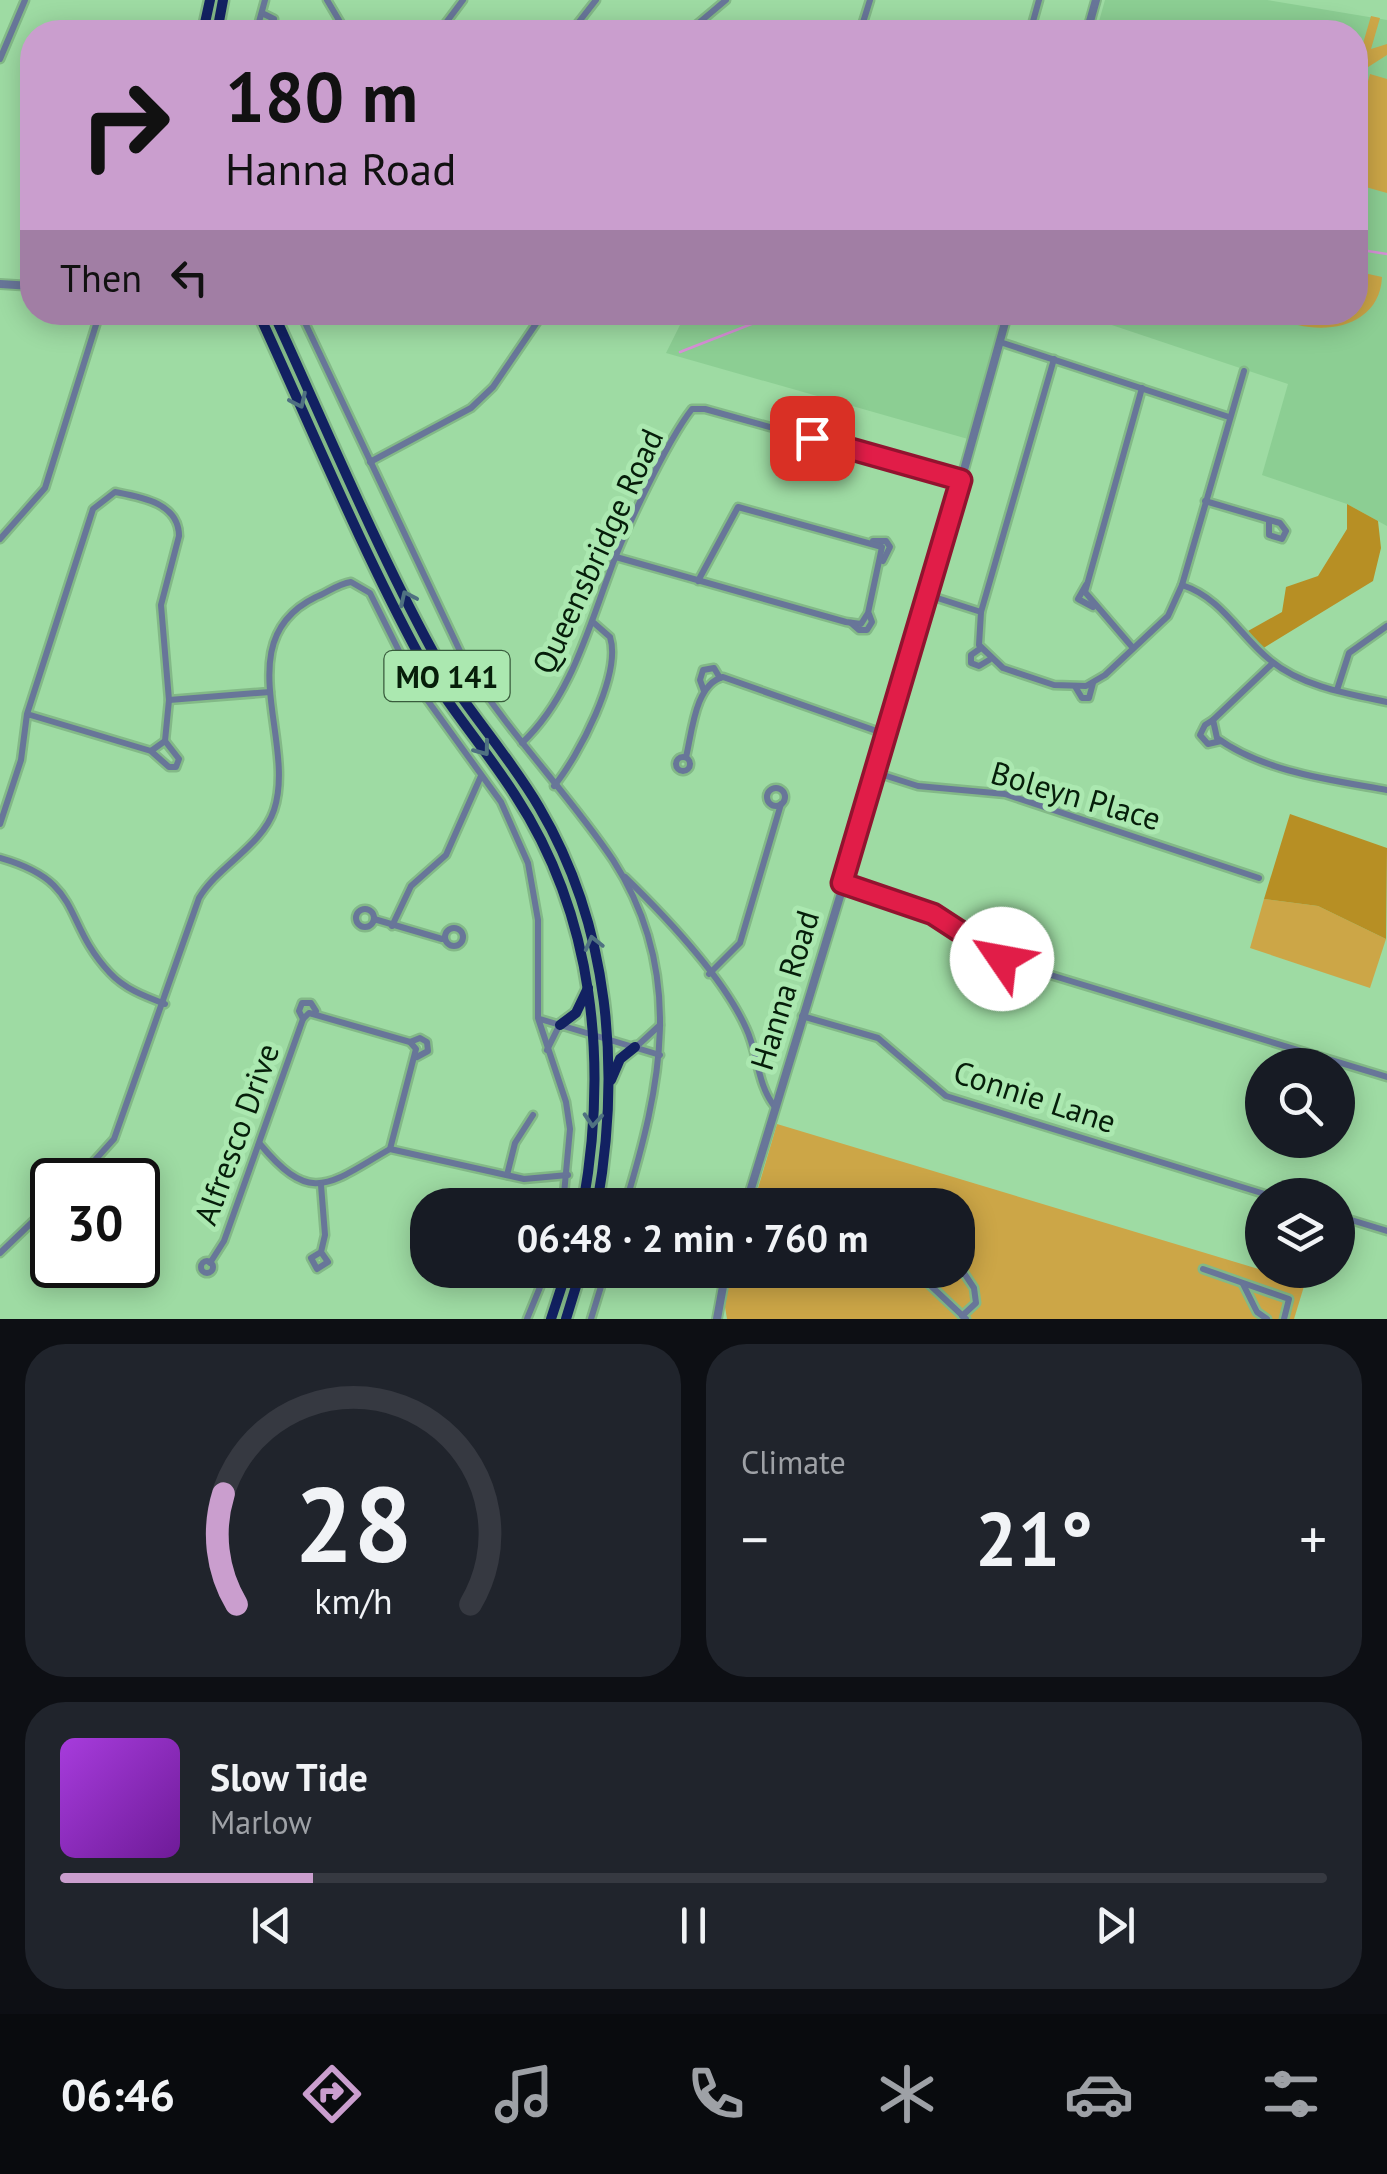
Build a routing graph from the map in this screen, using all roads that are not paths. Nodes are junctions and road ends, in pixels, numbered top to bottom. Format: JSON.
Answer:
{"nodes":[{"id":1,"x":25,"y":0,"type":"edge"},
{"id":2,"x":266,"y":0,"type":"edge"},
{"id":3,"x":596,"y":0,"type":"edge"},
{"id":4,"x":726,"y":0,"type":"edge"},
{"id":5,"x":264,"y":14,"type":"dead end"},
{"id":6,"x":580,"y":20,"type":"edge"},
{"id":7,"x":702,"y":20,"type":"edge"},
{"id":8,"x":0,"y":59,"type":"edge"},
{"id":9,"x":96,"y":325,"type":"edge"},
{"id":10,"x":264,"y":325,"type":"edge"},
{"id":11,"x":278,"y":325,"type":"edge"},
{"id":12,"x":306,"y":325,"type":"edge"},
{"id":13,"x":535,"y":325,"type":"edge"},
{"id":14,"x":1005,"y":325,"type":"edge"},
{"id":15,"x":1000,"y":342,"type":"junction"},
{"id":16,"x":1054,"y":359,"type":"junction"},
{"id":17,"x":1244,"y":370,"type":"dead end"},
{"id":18,"x":1142,"y":388,"type":"junction"},
{"id":19,"x":1229,"y":417,"type":"junction"},
{"id":20,"x":370,"y":462,"type":"junction"},
{"id":21,"x":961,"y":480,"type":"junction"},
{"id":22,"x":1205,"y":501,"type":"junction"},
{"id":23,"x":1270,"y":520,"type":"dead end"},
{"id":24,"x":0,"y":538,"type":"edge"},
{"id":25,"x":871,"y":542,"type":"junction"},
{"id":26,"x":616,"y":556,"type":"junction"},
{"id":27,"x":882,"y":561,"type":"junction"},
{"id":28,"x":698,"y":581,"type":"junction"},
{"id":29,"x":1182,"y":585,"type":"junction"},
{"id":30,"x":928,"y":595,"type":"junction"},
{"id":31,"x":981,"y":612,"type":"junction"},
{"id":32,"x":594,"y":624,"type":"junction"},
{"id":33,"x":1387,"y":626,"type":"edge"},
{"id":34,"x":981,"y":648,"type":"junction"},
{"id":35,"x":1133,"y":648,"type":"junction"},
{"id":36,"x":989,"y":660,"type":"junction"},
{"id":37,"x":1272,"y":662,"type":"junction"},
{"id":38,"x":720,"y":678,"type":"junction"},
{"id":39,"x":1337,"y":690,"type":"junction"},
{"id":40,"x":704,"y":691,"type":"junction"},
{"id":41,"x":270,"y":692,"type":"junction"},
{"id":42,"x":169,"y":700,"type":"junction"},
{"id":43,"x":1387,"y":702,"type":"edge"},
{"id":44,"x":28,"y":714,"type":"junction"},
{"id":45,"x":1214,"y":720,"type":"junction"},
{"id":46,"x":888,"y":735,"type":"junction"},
{"id":47,"x":165,"y":741,"type":"junction"},
{"id":48,"x":1221,"y":741,"type":"junction"},
{"id":49,"x":522,"y":743,"type":"junction"},
{"id":50,"x":151,"y":751,"type":"junction"},
{"id":51,"x":686,"y":757,"type":"dead end"},
{"id":52,"x":876,"y":773,"type":"junction"},
{"id":53,"x":481,"y":775,"type":"junction"},
{"id":54,"x":554,"y":786,"type":"junction"},
{"id":55,"x":1387,"y":790,"type":"edge"},
{"id":56,"x":781,"y":804,"type":"dead end"},
{"id":57,"x":0,"y":824,"type":"edge"},
{"id":58,"x":0,"y":858,"type":"edge"},
{"id":59,"x":619,"y":871,"type":"junction"},
{"id":60,"x":1259,"y":878,"type":"dead end"},
{"id":61,"x":842,"y":883,"type":"junction"},
{"id":62,"x":374,"y":919,"type":"dead end"},
{"id":63,"x":392,"y":926,"type":"junction"},
{"id":64,"x":442,"y":940,"type":"dead end"},
{"id":65,"x":709,"y":974,"type":"junction"},
{"id":66,"x":589,"y":988,"type":"junction"},
{"id":67,"x":165,"y":1004,"type":"junction"},
{"id":68,"x":802,"y":1016,"type":"junction"},
{"id":69,"x":538,"y":1018,"type":"junction"},
{"id":70,"x":660,"y":1024,"type":"junction"},
{"id":71,"x":560,"y":1025,"type":"junction"},
{"id":72,"x":594,"y":1035,"type":"junction"},
{"id":73,"x":608,"y":1039,"type":"junction"},
{"id":74,"x":635,"y":1047,"type":"junction"},
{"id":75,"x":547,"y":1052,"type":"junction"},
{"id":76,"x":660,"y":1054,"type":"junction"},
{"id":77,"x":1387,"y":1078,"type":"edge"},
{"id":78,"x":608,"y":1085,"type":"junction"},
{"id":79,"x":776,"y":1106,"type":"junction"},
{"id":80,"x":533,"y":1115,"type":"dead end"},
{"id":81,"x":260,"y":1144,"type":"junction"},
{"id":82,"x":390,"y":1149,"type":"junction"},
{"id":83,"x":96,"y":1158,"type":"edge"},
{"id":84,"x":568,"y":1174,"type":"junction"},
{"id":85,"x":507,"y":1175,"type":"junction"},
{"id":86,"x":321,"y":1185,"type":"junction"},
{"id":87,"x":566,"y":1188,"type":"edge"},
{"id":88,"x":585,"y":1188,"type":"edge"},
{"id":89,"x":599,"y":1188,"type":"edge"},
{"id":90,"x":631,"y":1188,"type":"edge"},
{"id":91,"x":751,"y":1188,"type":"edge"},
{"id":92,"x":1245,"y":1188,"type":"edge"},
{"id":93,"x":1355,"y":1221,"type":"edge"},
{"id":94,"x":30,"y":1224,"type":"edge"},
{"id":95,"x":1387,"y":1231,"type":"edge"},
{"id":96,"x":0,"y":1252,"type":"edge"},
{"id":97,"x":322,"y":1252,"type":"dead end"},
{"id":98,"x":210,"y":1263,"type":"dead end"},
{"id":99,"x":1203,"y":1269,"type":"dead end"},
{"id":100,"x":1243,"y":1283,"type":"junction"},
{"id":101,"x":540,"y":1288,"type":"edge"},
{"id":102,"x":561,"y":1288,"type":"edge"},
{"id":103,"x":575,"y":1288,"type":"edge"},
{"id":104,"x":601,"y":1288,"type":"edge"},
{"id":105,"x":723,"y":1288,"type":"edge"},
{"id":106,"x":933,"y":1288,"type":"edge"},
{"id":107,"x":973,"y":1288,"type":"edge"},
{"id":108,"x":964,"y":1318,"type":"edge"},
{"id":109,"x":527,"y":1319,"type":"edge"},
{"id":110,"x":552,"y":1319,"type":"edge"},
{"id":111,"x":566,"y":1319,"type":"edge"},
{"id":112,"x":592,"y":1319,"type":"edge"},
{"id":113,"x":717,"y":1319,"type":"edge"},
{"id":114,"x":1267,"y":1319,"type":"edge"},
{"id":115,"x":1284,"y":1319,"type":"edge"}],
"edges":[{"from":1,"to":8,"type":"street"},
{"from":2,"to":5,"type":"street"},
{"from":3,"to":6,"type":"street"},
{"from":4,"to":7,"type":"street"},
{"from":9,"to":24,"type":"street"},
{"from":10,"to":66,"type":"highway","number":"MO 141","one_way":true},
{"from":73,"to":11,"type":"highway","number":"MO 141","one_way":true},
{"from":12,"to":20,"type":"street"},
{"from":13,"to":20,"type":"street"},
{"from":14,"to":15,"type":"street","name":"Hanna Road"},
{"from":15,"to":16,"type":"street"},
{"from":15,"to":21,"type":"street","name":"Hanna Road"},
{"from":16,"to":18,"type":"street"},
{"from":16,"to":31,"type":"street"},
{"from":17,"to":19,"type":"street"},
{"from":18,"to":19,"type":"street"},
{"from":18,"to":35,"type":"street"},
{"from":19,"to":22,"type":"street"},
{"from":20,"to":49,"type":"street"},
{"from":21,"to":26,"type":"street","name":"Queensbridge Road"},
{"from":21,"to":30,"type":"street","name":"Hanna Road"},
{"from":22,"to":23,"type":"street"},
{"from":22,"to":29,"type":"street"},
{"from":25,"to":27,"type":"street"},
{"from":25,"to":27,"type":"street"},
{"from":25,"to":28,"type":"street"},
{"from":26,"to":28,"type":"street"},
{"from":26,"to":32,"type":"street","name":"Queensbridge Road"},
{"from":27,"to":28,"type":"street"},
{"from":29,"to":35,"type":"street"},
{"from":29,"to":37,"type":"street"},
{"from":30,"to":31,"type":"street"},
{"from":30,"to":46,"type":"street","name":"Hanna Road"},
{"from":31,"to":34,"type":"street"},
{"from":32,"to":49,"type":"street","name":"Queensbridge Road"},
{"from":32,"to":54,"type":"street"},
{"from":33,"to":39,"type":"street"},
{"from":34,"to":36,"type":"street"},
{"from":34,"to":36,"type":"street"},
{"from":35,"to":36,"type":"street"},
{"from":37,"to":39,"type":"street"},
{"from":37,"to":45,"type":"street"},
{"from":38,"to":40,"type":"street"},
{"from":38,"to":40,"type":"street"},
{"from":38,"to":46,"type":"street"},
{"from":39,"to":43,"type":"street"},
{"from":40,"to":51,"type":"street"},
{"from":41,"to":42,"type":"street"},
{"from":41,"to":53,"type":"street"},
{"from":41,"to":67,"type":"street"},
{"from":42,"to":44,"type":"street"},
{"from":42,"to":47,"type":"street"},
{"from":44,"to":50,"type":"street"},
{"from":44,"to":57,"type":"street"},
{"from":45,"to":48,"type":"street"},
{"from":45,"to":48,"type":"street"},
{"from":46,"to":52,"type":"street","name":"Hanna Road"},
{"from":47,"to":50,"type":"street"},
{"from":47,"to":50,"type":"street"},
{"from":48,"to":55,"type":"street"},
{"from":49,"to":54,"type":"street"},
{"from":52,"to":60,"type":"street","name":"Boleyn Place"},
{"from":52,"to":61,"type":"street","name":"Hanna Road"},
{"from":53,"to":63,"type":"street"},
{"from":53,"to":69,"type":"street"},
{"from":54,"to":59,"type":"street"},
{"from":56,"to":65,"type":"street"},
{"from":58,"to":67,"type":"street"},
{"from":59,"to":65,"type":"street"},
{"from":59,"to":70,"type":"street"},
{"from":61,"to":68,"type":"street","name":"Hanna Road"},
{"from":61,"to":77,"type":"street"},
{"from":62,"to":63,"type":"street"},
{"from":63,"to":64,"type":"street"},
{"from":65,"to":79,"type":"street"},
{"from":66,"to":71,"type":"highway"},
{"from":66,"to":72,"type":"highway","number":"MO 141"},
{"from":67,"to":83,"type":"street"},
{"from":68,"to":79,"type":"street","name":"Hanna Road"},
{"from":68,"to":92,"type":"street","name":"Connie Lane"},
{"from":69,"to":71,"type":"street"},
{"from":69,"to":75,"type":"street"},
{"from":70,"to":74,"type":"street"},
{"from":70,"to":76,"type":"street"},
{"from":71,"to":72,"type":"street"},
{"from":71,"to":75,"type":"street"},
{"from":72,"to":73,"type":"street"},
{"from":72,"to":88,"type":"highway","number":"MO 141","one_way":true},
{"from":73,"to":74,"type":"street"},
{"from":73,"to":78,"type":"highway","number":"MO 141"},
{"from":74,"to":76,"type":"street"},
{"from":74,"to":78,"type":"highway"},
{"from":75,"to":84,"type":"street"},
{"from":76,"to":90,"type":"street"},
{"from":78,"to":89,"type":"highway","number":"MO 141"},
{"from":79,"to":91,"type":"street","name":"Hanna Road"},
{"from":80,"to":85,"type":"street"},
{"from":81,"to":82,"type":"street","name":"Alfresco Drive"},
{"from":81,"to":86,"type":"street"},
{"from":81,"to":98,"type":"street","name":"Alfresco Drive"},
{"from":82,"to":85,"type":"street"},
{"from":82,"to":86,"type":"street"},
{"from":84,"to":85,"type":"street"},
{"from":84,"to":87,"type":"street"},
{"from":86,"to":97,"type":"street"},
{"from":93,"to":95,"type":"street"},
{"from":94,"to":96,"type":"street"},
{"from":99,"to":100,"type":"street"},
{"from":100,"to":114,"type":"street"},
{"from":100,"to":115,"type":"street"},
{"from":101,"to":109,"type":"street"},
{"from":102,"to":110,"type":"highway"},
{"from":103,"to":111,"type":"highway"},
{"from":104,"to":112,"type":"street"},
{"from":105,"to":113,"type":"street"},
{"from":106,"to":108,"type":"street"},
{"from":107,"to":108,"type":"street"}]}
